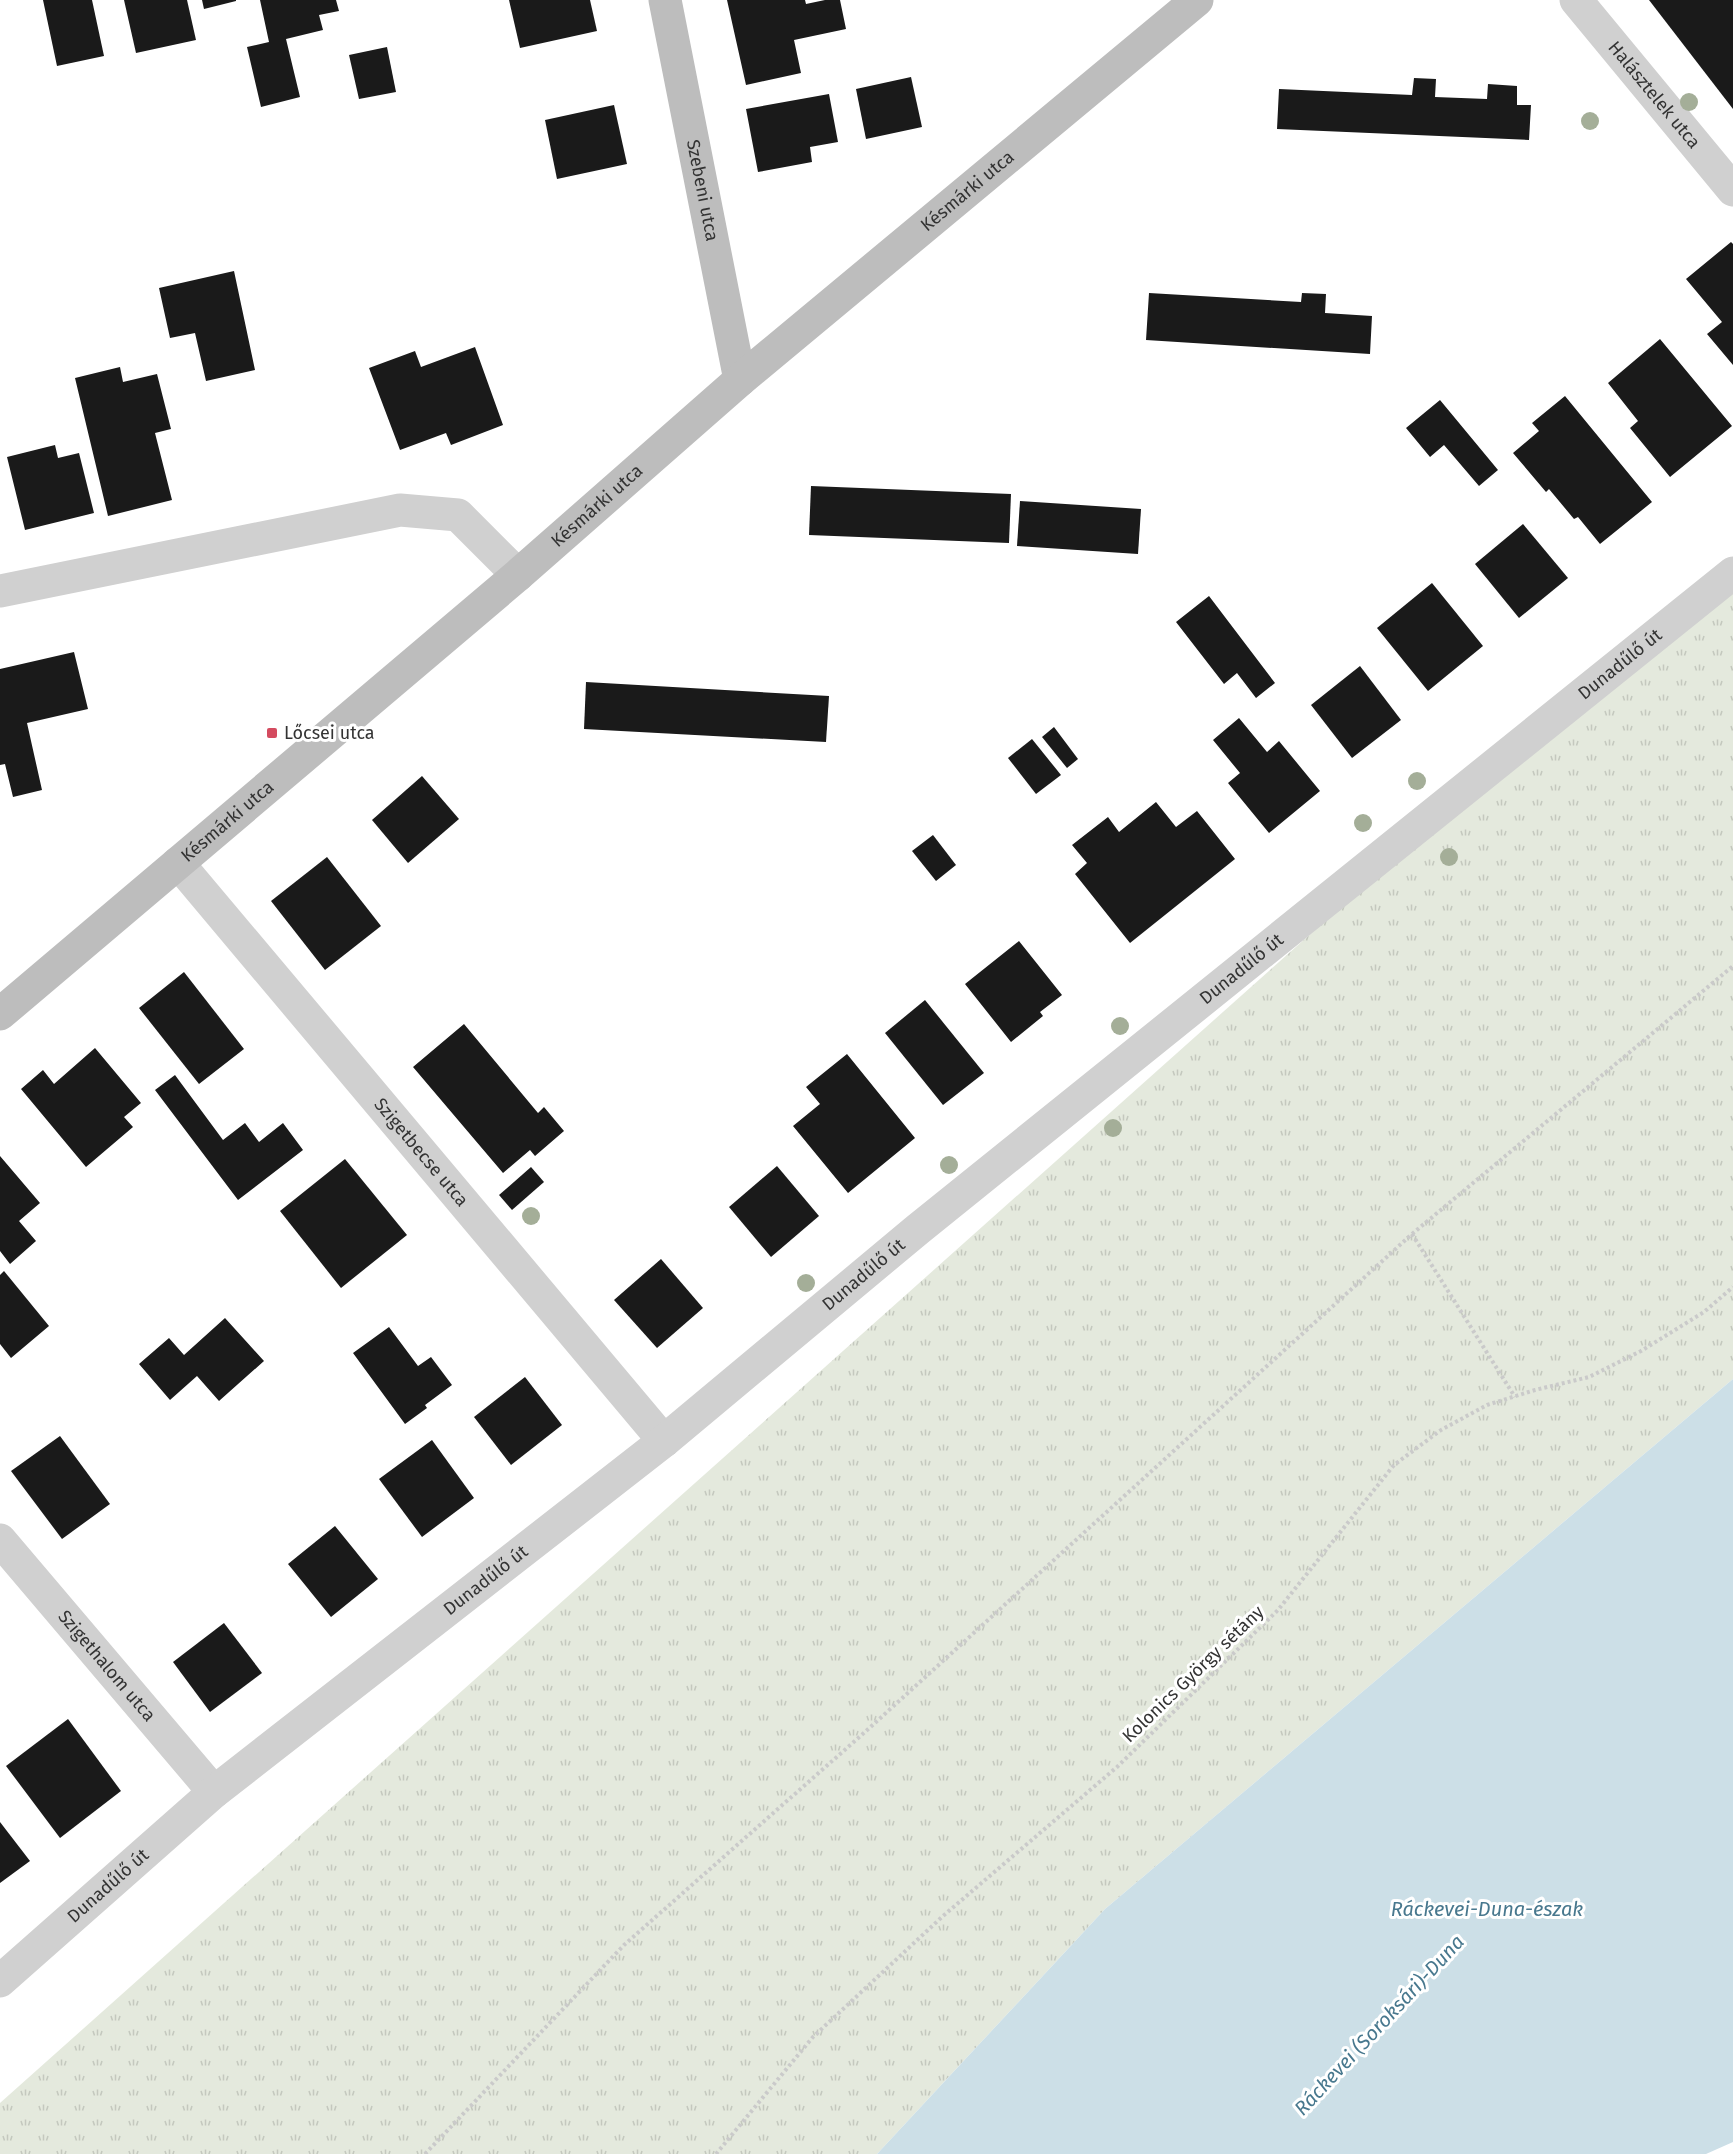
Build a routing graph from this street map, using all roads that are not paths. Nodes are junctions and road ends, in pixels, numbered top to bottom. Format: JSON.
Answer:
{"nodes":[{"id":1,"x":665,"y":0,"type":"edge"},
{"id":2,"x":1197,"y":0,"type":"edge"},
{"id":3,"x":1576,"y":0,"type":"edge"},
{"id":4,"x":1733,"y":190,"type":"edge"},
{"id":5,"x":740,"y":380,"type":"junction"},
{"id":6,"x":1733,"y":573,"type":"edge"},
{"id":7,"x":518,"y":575,"type":"junction"},
{"id":8,"x":0,"y":591,"type":"edge"},
{"id":9,"x":178,"y":863,"type":"junction"},
{"id":10,"x":0,"y":1014,"type":"edge"},
{"id":11,"x":664,"y":1441,"type":"junction"},
{"id":12,"x":0,"y":1540,"type":"edge"},
{"id":13,"x":214,"y":1792,"type":"junction"},
{"id":14,"x":0,"y":1981,"type":"edge"}],
"edges":[{"from":1,"to":5,"type":"street","name":"Szebeni utca"},
{"from":2,"to":5,"type":"street","name":"Késmárki utca"},
{"from":3,"to":4,"type":"street","name":"Halásztelek utca"},
{"from":5,"to":7,"type":"street","name":"Késmárki utca"},
{"from":6,"to":11,"type":"street","name":"Dunadűlő út"},
{"from":7,"to":8,"type":"street"},
{"from":7,"to":9,"type":"street","name":"Késmárki utca"},
{"from":9,"to":10,"type":"street","name":"Késmárki utca"},
{"from":9,"to":11,"type":"street","name":"Szigetbecse utca"},
{"from":11,"to":13,"type":"street","name":"Dunadűlő út"},
{"from":12,"to":13,"type":"street","name":"Szigethalom utca"},
{"from":13,"to":14,"type":"street","name":"Dunadűlő út"}]}
